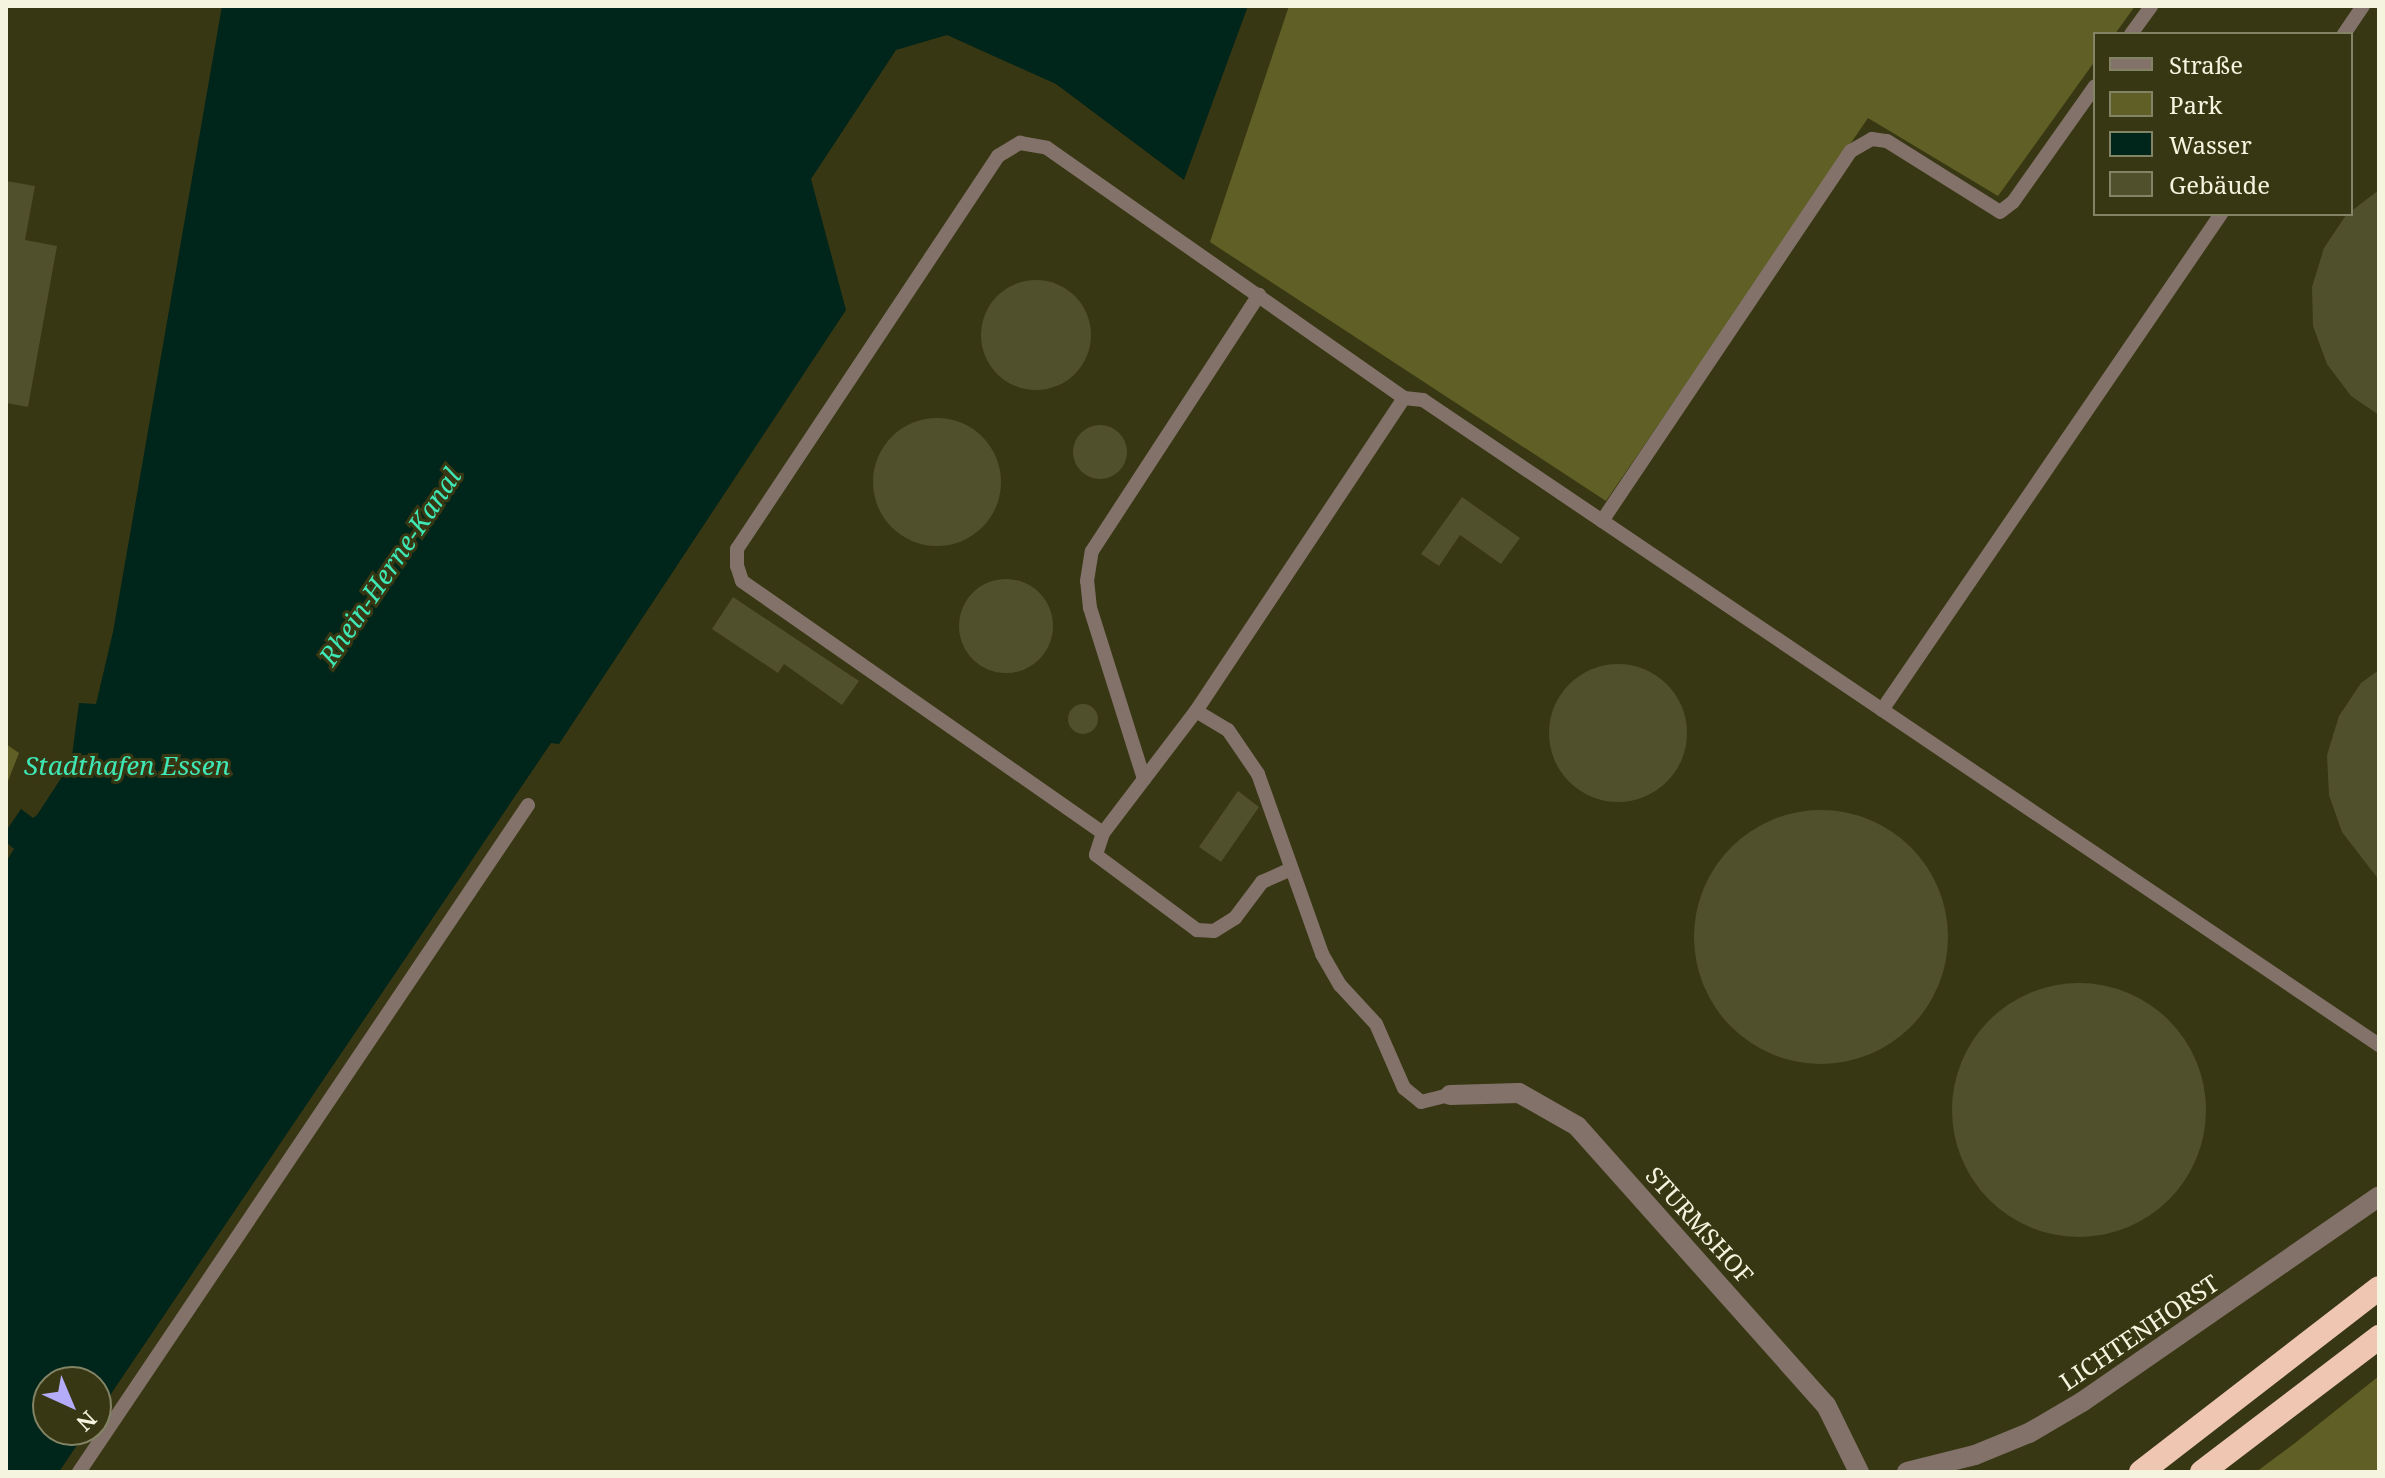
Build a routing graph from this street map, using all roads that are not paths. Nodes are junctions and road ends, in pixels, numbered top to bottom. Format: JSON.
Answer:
{"nodes":[{"id":1,"x":2151,"y":6,"type":"edge"},
{"id":2,"x":2363,"y":6,"type":"edge"},
{"id":3,"x":2132,"y":32,"type":"edge"},
{"id":4,"x":2345,"y":32,"type":"edge"},
{"id":5,"x":2093,"y":89,"type":"edge"},
{"id":6,"x":2220,"y":216,"type":"edge"},
{"id":7,"x":1259,"y":295,"type":"junction"},
{"id":8,"x":1404,"y":398,"type":"junction"},
{"id":9,"x":1602,"y":521,"type":"junction"},
{"id":10,"x":1882,"y":710,"type":"junction"},
{"id":11,"x":1196,"y":711,"type":"junction"},
{"id":12,"x":1144,"y":779,"type":"junction"},
{"id":13,"x":528,"y":805,"type":"dead end"},
{"id":14,"x":1103,"y":833,"type":"junction"},
{"id":15,"x":1291,"y":869,"type":"junction"},
{"id":16,"x":2379,"y":1045,"type":"edge"},
{"id":17,"x":1450,"y":1095,"type":"joint"},
{"id":18,"x":2379,"y":1196,"type":"edge"},
{"id":19,"x":2379,"y":1288,"type":"edge"},
{"id":20,"x":2379,"y":1337,"type":"edge"},
{"id":21,"x":79,"y":1472,"type":"edge"},
{"id":22,"x":1859,"y":1472,"type":"edge"},
{"id":23,"x":1907,"y":1472,"type":"edge"},
{"id":24,"x":2141,"y":1472,"type":"edge"},
{"id":25,"x":2202,"y":1472,"type":"edge"}],
"edges":[{"from":1,"to":3,"type":"lane"},
{"from":2,"to":4,"type":"lane"},
{"from":5,"to":9,"type":"lane"},
{"from":6,"to":10,"type":"lane"},
{"from":7,"to":8,"type":"lane"},
{"from":7,"to":12,"type":"lane"},
{"from":7,"to":14,"type":"lane"},
{"from":8,"to":9,"type":"lane"},
{"from":8,"to":11,"type":"lane"},
{"from":9,"to":10,"type":"lane"},
{"from":10,"to":16,"type":"lane"},
{"from":11,"to":12,"type":"lane"},
{"from":11,"to":15,"type":"lane"},
{"from":12,"to":14,"type":"lane"},
{"from":13,"to":21,"type":"lane"},
{"from":14,"to":15,"type":"lane"},
{"from":15,"to":17,"type":"lane"},
{"from":17,"to":22,"type":"street","name":"STURMSHOF"},
{"from":18,"to":23,"type":"street","name":"LICHTENHORST"},
{"from":19,"to":24,"type":"highway"},
{"from":20,"to":25,"type":"highway"}]}
